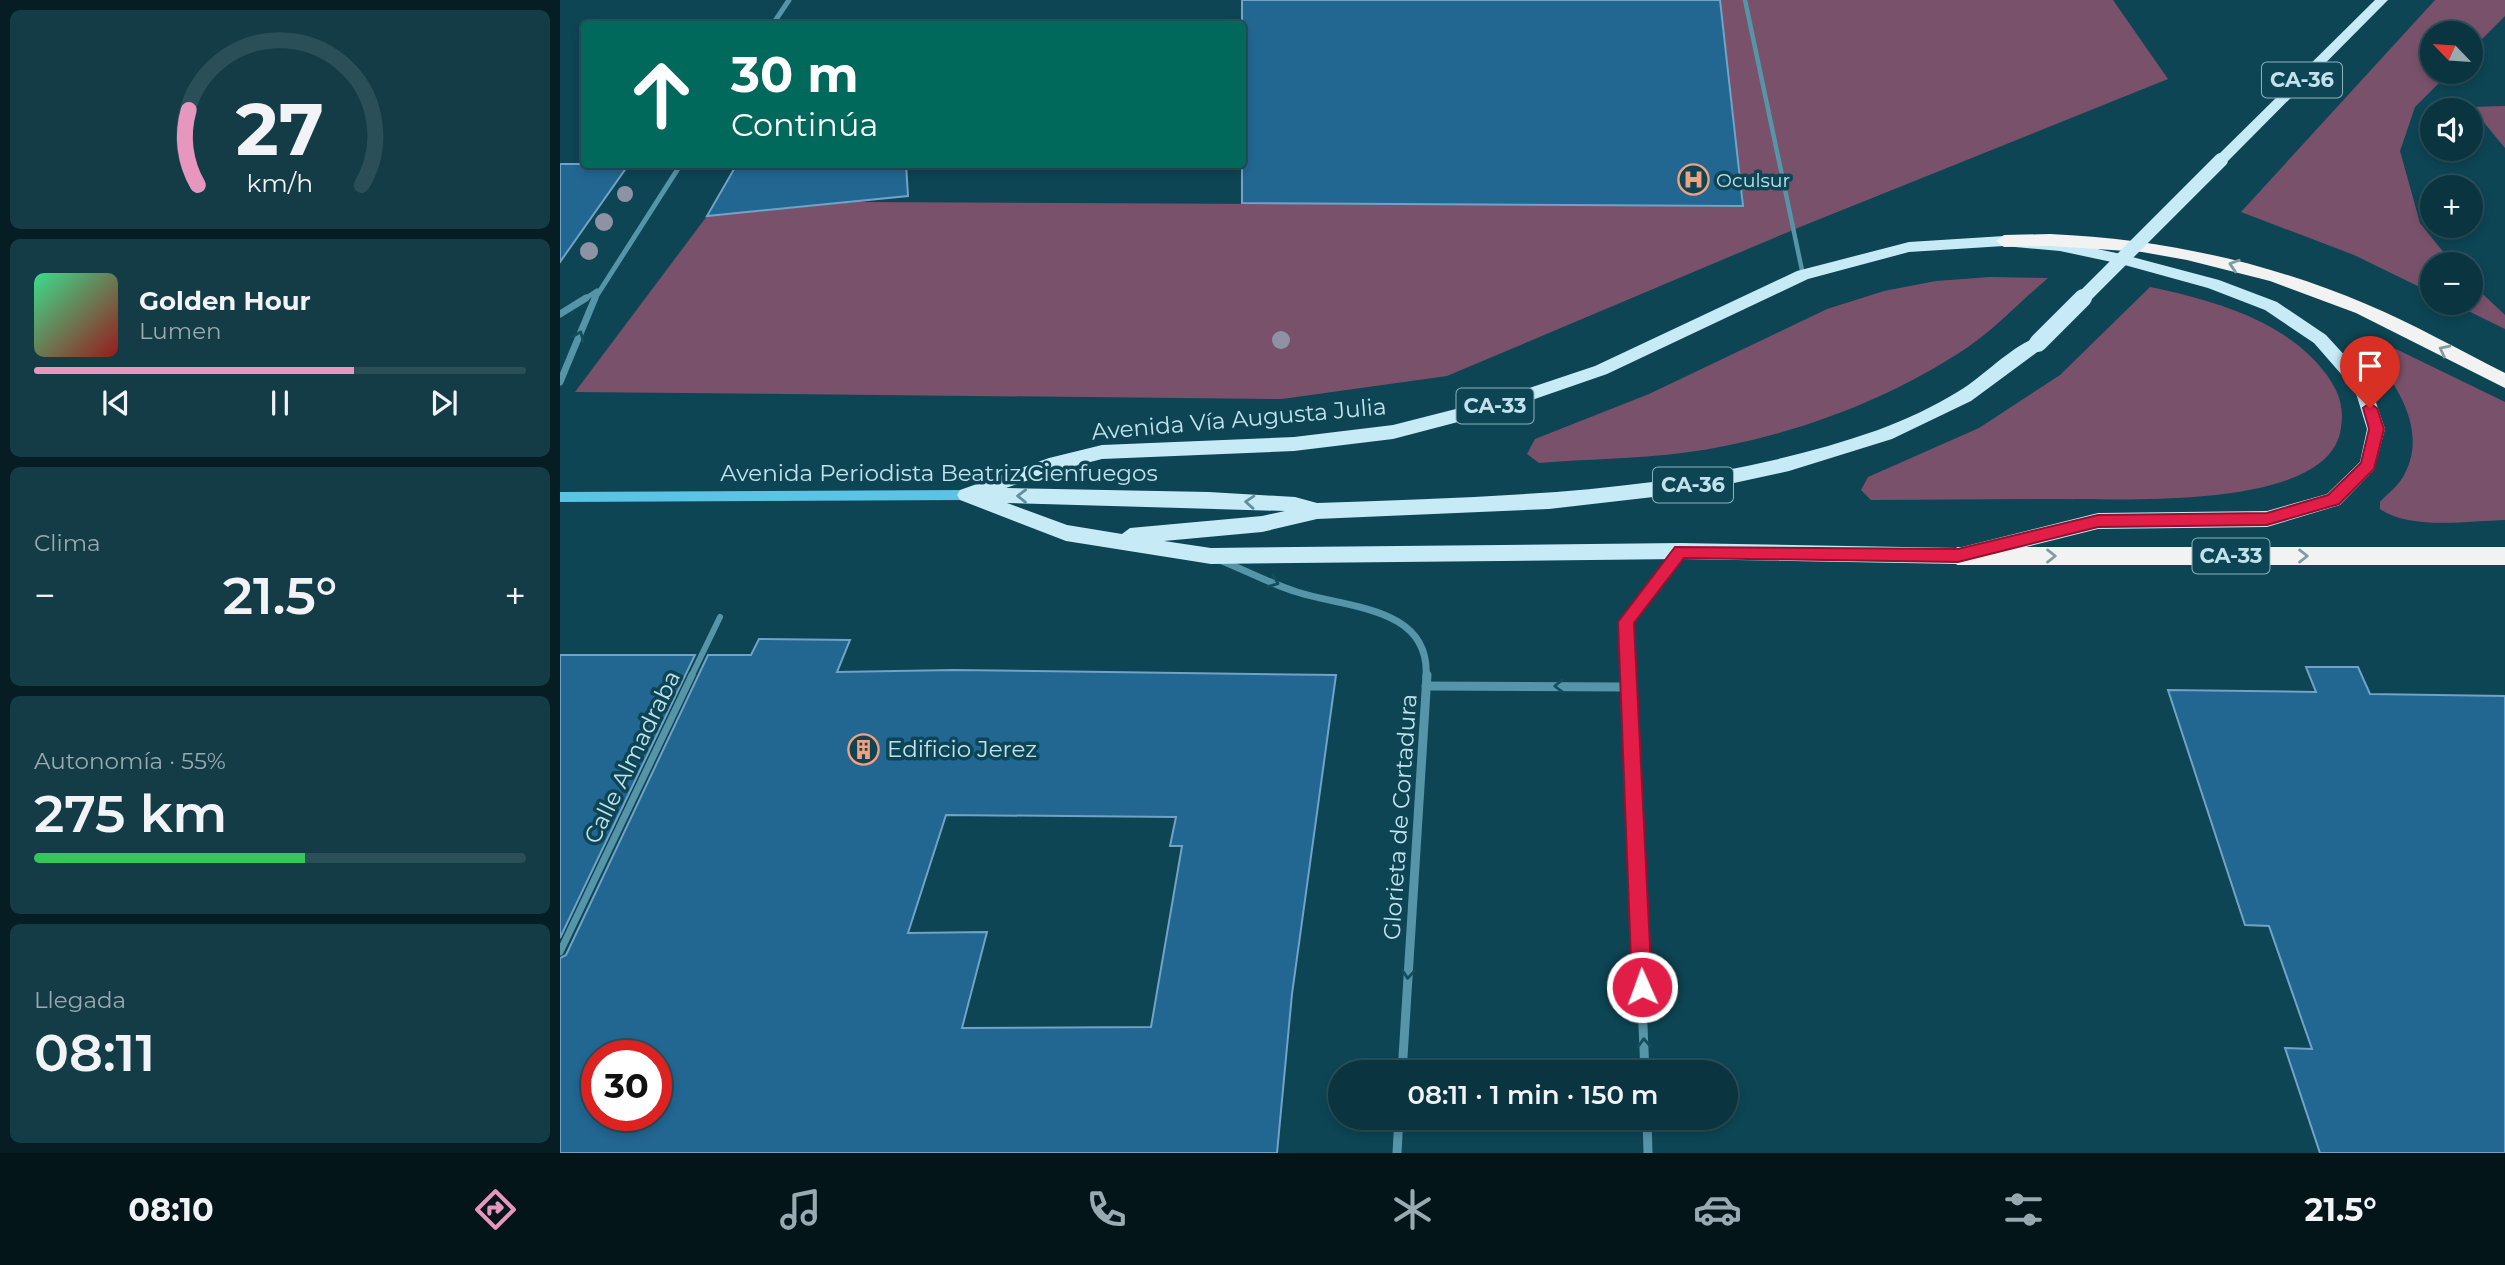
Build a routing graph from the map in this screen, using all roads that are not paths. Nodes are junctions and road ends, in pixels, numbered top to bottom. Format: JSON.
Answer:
{"nodes":[{"id":1,"x":789,"y":0,"type":"edge"},
{"id":2,"x":1745,"y":0,"type":"edge"},
{"id":3,"x":2382,"y":0,"type":"edge"},
{"id":4,"x":775,"y":21,"type":"edge"},
{"id":5,"x":2221,"y":160,"type":"joint"},
{"id":6,"x":678,"y":168,"type":"edge"},
{"id":7,"x":2004,"y":241,"type":"junction"},
{"id":8,"x":1802,"y":275,"type":"junction"},
{"id":9,"x":598,"y":291,"type":"junction"},
{"id":10,"x":560,"y":314,"type":"edge"},
{"id":11,"x":2038,"y":342,"type":"joint"},
{"id":12,"x":560,"y":381,"type":"edge"},
{"id":13,"x":2505,"y":381,"type":"edge"},
{"id":14,"x":966,"y":495,"type":"junction"},
{"id":15,"x":560,"y":497,"type":"edge"},
{"id":16,"x":1317,"y":511,"type":"junction"},
{"id":17,"x":1085,"y":537,"type":"junction"},
{"id":18,"x":1680,"y":551,"type":"junction"},
{"id":19,"x":1958,"y":555,"type":"junction"},
{"id":20,"x":1211,"y":556,"type":"junction"},
{"id":21,"x":2505,"y":556,"type":"edge"},
{"id":22,"x":720,"y":617,"type":"dead end"},
{"id":23,"x":1426,"y":686,"type":"junction"},
{"id":24,"x":1627,"y":687,"type":"junction"},
{"id":25,"x":560,"y":953,"type":"edge"},
{"id":26,"x":1403,"y":1060,"type":"edge"},
{"id":27,"x":1644,"y":1060,"type":"edge"},
{"id":28,"x":1398,"y":1130,"type":"edge"},
{"id":29,"x":1647,"y":1130,"type":"edge"},
{"id":30,"x":1396,"y":1153,"type":"edge"},
{"id":31,"x":1648,"y":1153,"type":"edge"}],
"edges":[{"from":1,"to":4,"type":"street"},
{"from":2,"to":8,"type":"street"},
{"from":3,"to":5,"type":"highway","name":"Avenida Periodista Beatriz Cienfuegos","number":"CA-36"},
{"from":5,"to":11,"type":"highway","name":"Avenida Periodista Beatriz Cienfuegos","number":"CA-36","bridge":true},
{"from":6,"to":9,"type":"street"},
{"from":7,"to":8,"type":"highway","name":"Avenida Vía Augusta Julia","number":"CA-33"},
{"from":13,"to":7,"type":"highway","name":"Avenida Vía Augusta Julia","number":"CA-33","one_way":true},
{"from":7,"to":19,"type":"highway"},
{"from":8,"to":14,"type":"highway","name":"Avenida Vía Augusta Julia","number":"CA-33"},
{"from":9,"to":10,"type":"street"},
{"from":12,"to":9,"type":"street","one_way":true},
{"from":11,"to":16,"type":"highway","name":"Avenida Periodista Beatriz Cienfuegos","number":"CA-36"},
{"from":14,"to":15,"type":"main road","name":"Avenida Periodista Beatriz Cienfuegos"},
{"from":16,"to":14,"type":"highway","name":"Avenida Periodista Beatriz Cienfuegos","number":"CA-36","one_way":true},
{"from":14,"to":17,"type":"highway"},
{"from":16,"to":17,"type":"highway","name":"Avenida Periodista Beatriz Cienfuegos","number":"CA-36"},
{"from":17,"to":20,"type":"highway","number":"CA-33"},
{"from":18,"to":19,"type":"highway","number":"CA-33"},
{"from":18,"to":20,"type":"highway","number":"CA-33"},
{"from":18,"to":24,"type":"street"},
{"from":19,"to":21,"type":"highway","number":"CA-33","one_way":true},
{"from":20,"to":23,"type":"street","one_way":true},
{"from":22,"to":25,"type":"street","name":"Calle Almadraba"},
{"from":24,"to":23,"type":"street","name":"Glorieta de Cortadura","one_way":true},
{"from":23,"to":26,"type":"street","name":"Glorieta de Cortadura","one_way":true},
{"from":27,"to":24,"type":"street","one_way":true},
{"from":28,"to":30,"type":"street"},
{"from":29,"to":31,"type":"street"}]}
